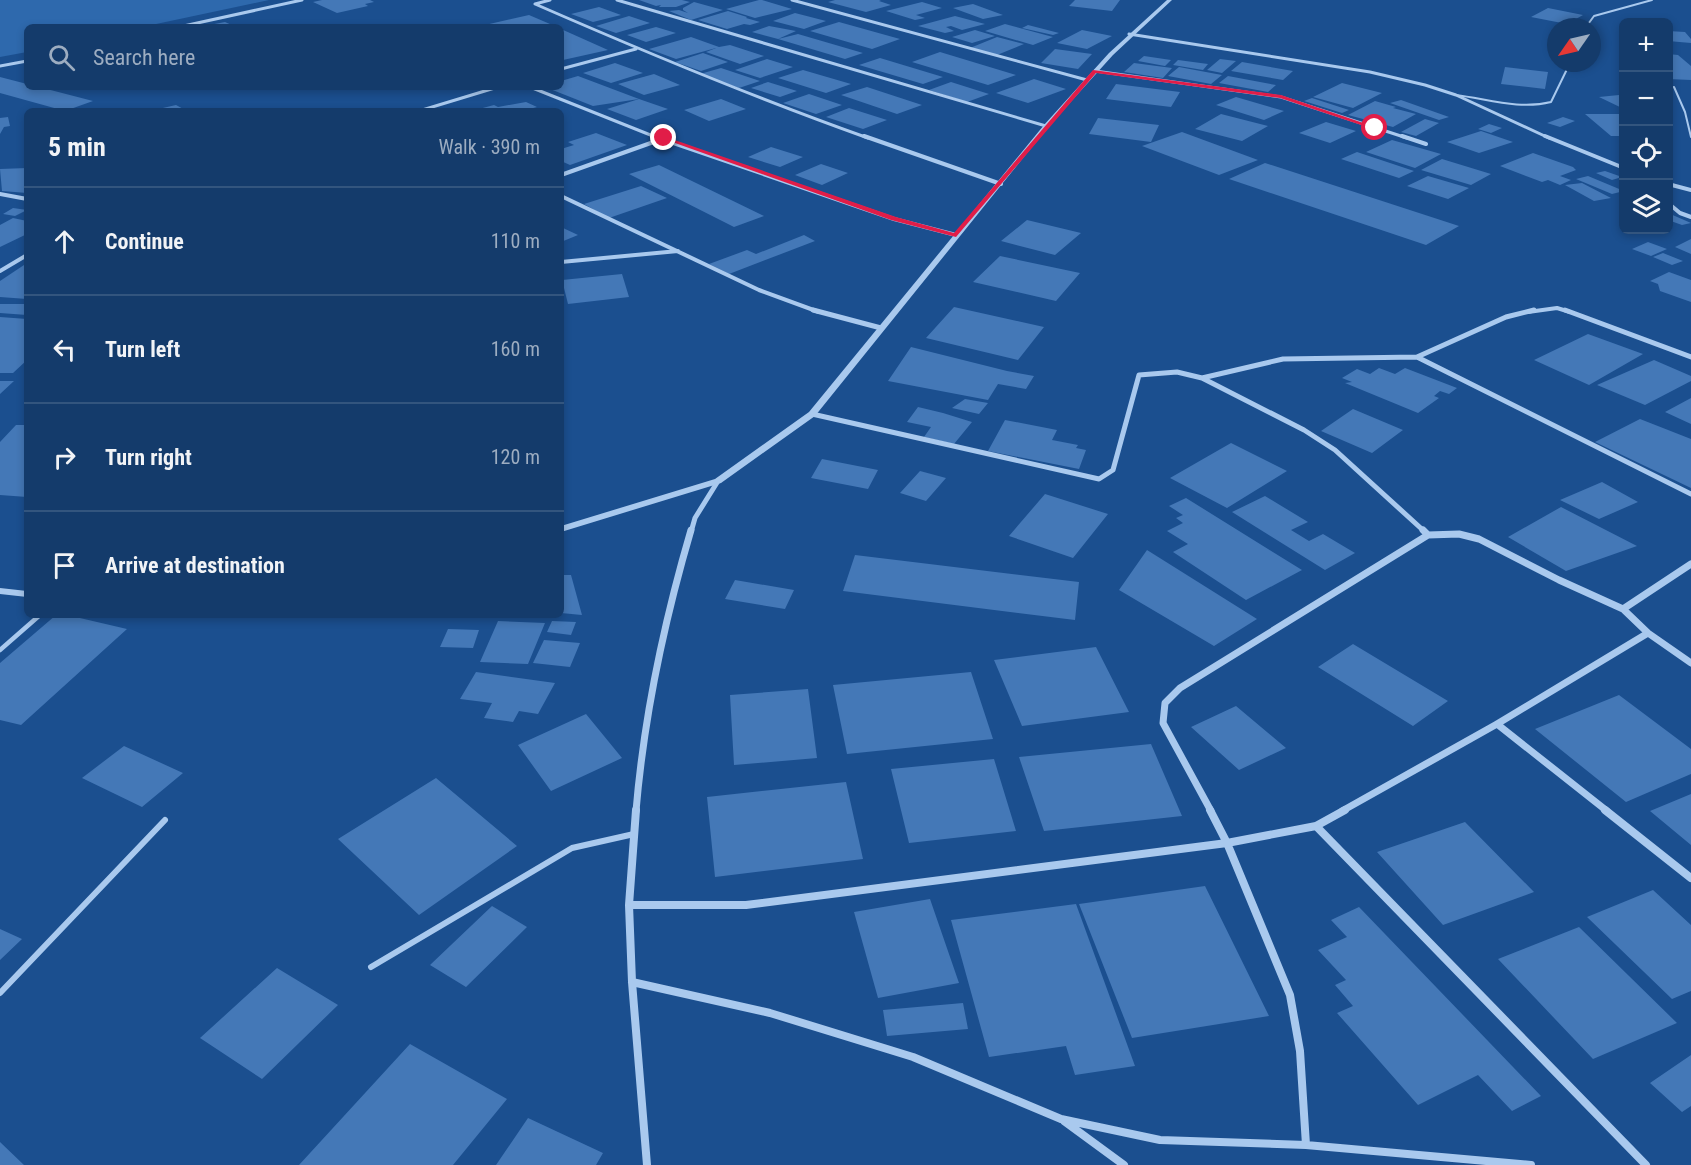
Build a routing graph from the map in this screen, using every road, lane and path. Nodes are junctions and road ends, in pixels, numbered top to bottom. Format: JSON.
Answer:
{"nodes":[{"id":1,"x":302,"y":0,"type":"edge"},
{"id":2,"x":528,"y":0,"type":"edge"},
{"id":3,"x":550,"y":0,"type":"edge"},
{"id":4,"x":617,"y":0,"type":"edge"},
{"id":5,"x":792,"y":0,"type":"edge"},
{"id":6,"x":813,"y":0,"type":"edge"},
{"id":7,"x":1170,"y":0,"type":"edge"},
{"id":8,"x":1652,"y":0,"type":"edge"},
{"id":9,"x":802,"y":3,"type":"junction"},
{"id":10,"x":535,"y":4,"type":"junction"},
{"id":11,"x":1590,"y":18,"type":"edge"},
{"id":12,"x":193,"y":24,"type":"edge"},
{"id":13,"x":1130,"y":34,"type":"junction"},
{"id":14,"x":637,"y":49,"type":"junction"},
{"id":15,"x":24,"y":61,"type":"edge"},
{"id":16,"x":0,"y":66,"type":"edge"},
{"id":17,"x":564,"y":68,"type":"edge"},
{"id":18,"x":1095,"y":71,"type":"junction"},
{"id":19,"x":1566,"y":72,"type":"edge"},
{"id":20,"x":1087,"y":80,"type":"junction"},
{"id":21,"x":1674,"y":87,"type":"dead end"},
{"id":22,"x":488,"y":90,"type":"edge"},
{"id":23,"x":537,"y":90,"type":"edge"},
{"id":24,"x":1456,"y":95,"type":"junction"},
{"id":25,"x":429,"y":108,"type":"edge"},
{"id":26,"x":1046,"y":126,"type":"junction"},
{"id":27,"x":1691,"y":137,"type":"edge"},
{"id":28,"x":664,"y":138,"type":"junction"},
{"id":29,"x":1426,"y":144,"type":"dead end"},
{"id":30,"x":1619,"y":166,"type":"edge"},
{"id":31,"x":564,"y":174,"type":"edge"},
{"id":32,"x":1000,"y":184,"type":"junction"},
{"id":33,"x":1673,"y":185,"type":"edge"},
{"id":34,"x":1691,"y":190,"type":"edge"},
{"id":35,"x":0,"y":194,"type":"edge"},
{"id":36,"x":564,"y":197,"type":"edge"},
{"id":37,"x":24,"y":198,"type":"edge"},
{"id":38,"x":1673,"y":207,"type":"edge"},
{"id":39,"x":1691,"y":217,"type":"edge"},
{"id":40,"x":956,"y":235,"type":"junction"},
{"id":41,"x":679,"y":251,"type":"junction"},
{"id":42,"x":24,"y":257,"type":"edge"},
{"id":43,"x":564,"y":262,"type":"edge"},
{"id":44,"x":0,"y":271,"type":"edge"},
{"id":45,"x":881,"y":328,"type":"junction"},
{"id":46,"x":1416,"y":357,"type":"junction"},
{"id":47,"x":1691,"y":357,"type":"edge"},
{"id":48,"x":1202,"y":378,"type":"junction"},
{"id":49,"x":812,"y":414,"type":"junction"},
{"id":50,"x":718,"y":481,"type":"junction"},
{"id":51,"x":1691,"y":494,"type":"edge"},
{"id":52,"x":564,"y":528,"type":"edge"},
{"id":53,"x":1428,"y":535,"type":"junction"},
{"id":54,"x":1691,"y":564,"type":"edge"},
{"id":55,"x":0,"y":591,"type":"edge"},
{"id":56,"x":24,"y":594,"type":"edge"},
{"id":57,"x":1623,"y":609,"type":"junction"},
{"id":58,"x":37,"y":618,"type":"edge"},
{"id":59,"x":1648,"y":633,"type":"junction"},
{"id":60,"x":0,"y":650,"type":"edge"},
{"id":61,"x":1691,"y":663,"type":"edge"},
{"id":62,"x":1497,"y":724,"type":"junction"},
{"id":63,"x":165,"y":820,"type":"dead end"},
{"id":64,"x":1316,"y":826,"type":"junction"},
{"id":65,"x":634,"y":834,"type":"junction"},
{"id":66,"x":1227,"y":843,"type":"junction"},
{"id":67,"x":1691,"y":878,"type":"edge"},
{"id":68,"x":629,"y":905,"type":"junction"},
{"id":69,"x":371,"y":967,"type":"dead end"},
{"id":70,"x":632,"y":982,"type":"junction"},
{"id":71,"x":0,"y":993,"type":"edge"},
{"id":72,"x":1061,"y":1119,"type":"junction"},
{"id":73,"x":1306,"y":1145,"type":"junction"},
{"id":74,"x":647,"y":1165,"type":"edge"},
{"id":75,"x":1124,"y":1165,"type":"edge"},
{"id":76,"x":1531,"y":1165,"type":"edge"},
{"id":77,"x":1646,"y":1165,"type":"edge"}],
"edges":[{"from":1,"to":12,"type":"street"},
{"from":2,"to":10,"type":"street"},
{"from":3,"to":10,"type":"street"},
{"from":4,"to":26,"type":"street"},
{"from":5,"to":9,"type":"street"},
{"from":6,"to":9,"type":"street"},
{"from":7,"to":13,"type":"street"},
{"from":8,"to":11,"type":"lane"},
{"from":9,"to":20,"type":"street"},
{"from":10,"to":14,"type":"street"},
{"from":13,"to":18,"type":"street"},
{"from":13,"to":24,"type":"street"},
{"from":14,"to":17,"type":"street"},
{"from":14,"to":32,"type":"street"},
{"from":15,"to":16,"type":"street"},
{"from":18,"to":20,"type":"street"},
{"from":18,"to":29,"type":"street"},
{"from":19,"to":24,"type":"lane"},
{"from":20,"to":26,"type":"street"},
{"from":21,"to":27,"type":"lane"},
{"from":22,"to":25,"type":"street"},
{"from":23,"to":28,"type":"street"},
{"from":24,"to":30,"type":"street"},
{"from":26,"to":32,"type":"street"},
{"from":28,"to":31,"type":"street"},
{"from":28,"to":40,"type":"street"},
{"from":32,"to":40,"type":"street"},
{"from":33,"to":34,"type":"street"},
{"from":35,"to":37,"type":"street"},
{"from":36,"to":41,"type":"street"},
{"from":38,"to":39,"type":"street"},
{"from":40,"to":45,"type":"street"},
{"from":41,"to":43,"type":"street"},
{"from":41,"to":45,"type":"street"},
{"from":42,"to":44,"type":"street"},
{"from":45,"to":49,"type":"street"},
{"from":46,"to":47,"type":"street"},
{"from":46,"to":48,"type":"street"},
{"from":46,"to":51,"type":"street"},
{"from":48,"to":49,"type":"street"},
{"from":48,"to":53,"type":"street"},
{"from":49,"to":50,"type":"street"},
{"from":50,"to":52,"type":"street"},
{"from":50,"to":65,"type":"street"},
{"from":53,"to":57,"type":"street"},
{"from":53,"to":66,"type":"street"},
{"from":54,"to":57,"type":"street"},
{"from":55,"to":56,"type":"street"},
{"from":57,"to":59,"type":"street"},
{"from":58,"to":60,"type":"lane"},
{"from":59,"to":61,"type":"street"},
{"from":59,"to":62,"type":"street"},
{"from":62,"to":64,"type":"street"},
{"from":62,"to":67,"type":"street"},
{"from":63,"to":71,"type":"lane"},
{"from":64,"to":66,"type":"street"},
{"from":64,"to":77,"type":"street"},
{"from":65,"to":68,"type":"street"},
{"from":65,"to":69,"type":"lane"},
{"from":66,"to":68,"type":"street"},
{"from":66,"to":73,"type":"street"},
{"from":68,"to":70,"type":"street"},
{"from":70,"to":72,"type":"street"},
{"from":70,"to":74,"type":"street"},
{"from":72,"to":73,"type":"street"},
{"from":72,"to":75,"type":"street"},
{"from":73,"to":76,"type":"street"}]}
